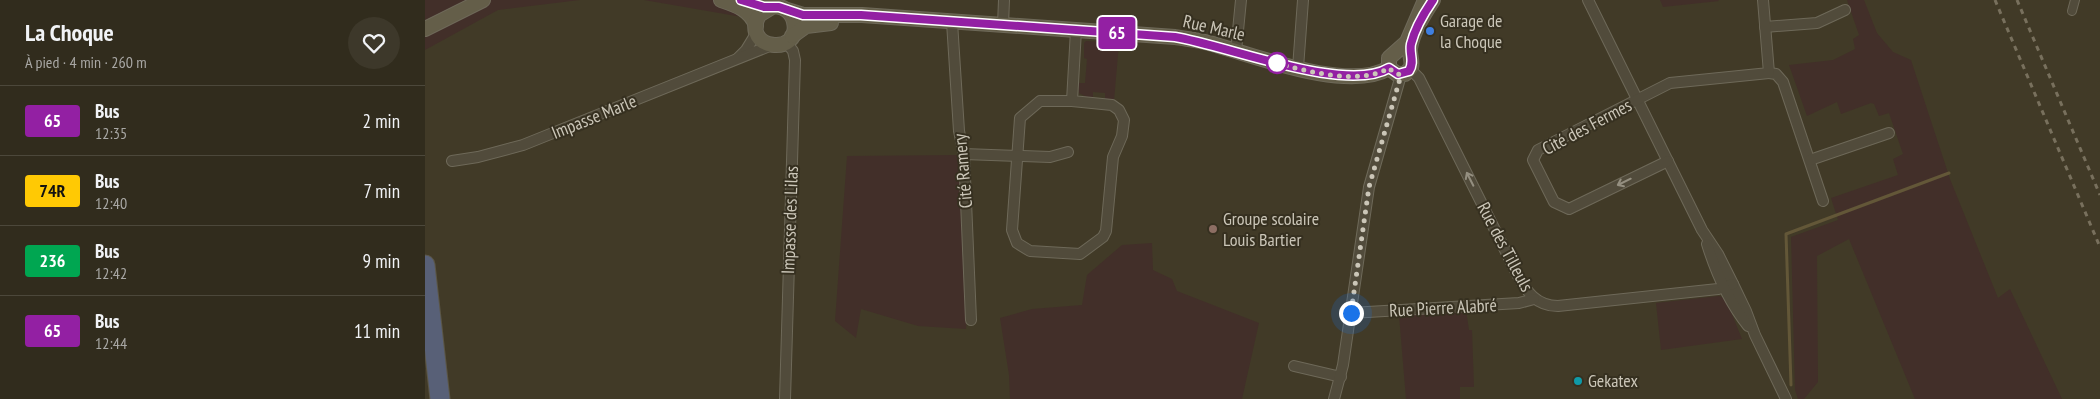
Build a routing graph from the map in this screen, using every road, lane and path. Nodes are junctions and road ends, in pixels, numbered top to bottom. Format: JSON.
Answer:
{"nodes":[{"id":1,"x":483,"y":0,"type":"edge"},
{"id":2,"x":721,"y":0,"type":"edge"},
{"id":3,"x":741,"y":0,"type":"edge"},
{"id":4,"x":1004,"y":0,"type":"edge"},
{"id":5,"x":1241,"y":0,"type":"edge"},
{"id":6,"x":1303,"y":0,"type":"edge"},
{"id":7,"x":1425,"y":0,"type":"edge"},
{"id":8,"x":1433,"y":0,"type":"edge"},
{"id":9,"x":1588,"y":0,"type":"edge"},
{"id":10,"x":1763,"y":0,"type":"edge"},
{"id":11,"x":2075,"y":0,"type":"edge"},
{"id":12,"x":780,"y":6,"type":"edge"},
{"id":13,"x":1845,"y":10,"type":"dead end"},
{"id":14,"x":2072,"y":10,"type":"dead end"},
{"id":15,"x":877,"y":17,"type":"junction"},
{"id":16,"x":952,"y":22,"type":"junction"},
{"id":17,"x":1003,"y":25,"type":"junction"},
{"id":18,"x":1765,"y":27,"type":"junction"},
{"id":19,"x":427,"y":28,"type":"edge"},
{"id":20,"x":756,"y":29,"type":"junction"},
{"id":21,"x":1076,"y":30,"type":"junction"},
{"id":22,"x":789,"y":39,"type":"junction"},
{"id":23,"x":772,"y":45,"type":"junction"},
{"id":24,"x":1237,"y":51,"type":"junction"},
{"id":25,"x":733,"y":61,"type":"junction"},
{"id":26,"x":1403,"y":67,"type":"junction"},
{"id":27,"x":1298,"y":68,"type":"junction"},
{"id":28,"x":1769,"y":73,"type":"junction"},
{"id":29,"x":1638,"y":99,"type":"junction"},
{"id":30,"x":1072,"y":101,"type":"junction"},
{"id":31,"x":1889,"y":133,"type":"dead end"},
{"id":32,"x":1068,"y":152,"type":"dead end"},
{"id":33,"x":964,"y":154,"type":"junction"},
{"id":34,"x":1018,"y":156,"type":"junction"},
{"id":35,"x":1810,"y":160,"type":"junction"},
{"id":36,"x":452,"y":161,"type":"dead end"},
{"id":37,"x":1668,"y":161,"type":"junction"},
{"id":38,"x":1823,"y":201,"type":"dead end"},
{"id":39,"x":425,"y":265,"type":"edge"},
{"id":40,"x":1729,"y":286,"type":"junction"},
{"id":41,"x":1534,"y":299,"type":"junction"},
{"id":42,"x":1351,"y":313,"type":"junction"},
{"id":43,"x":971,"y":320,"type":"dead end"},
{"id":44,"x":1294,"y":366,"type":"dead end"},
{"id":45,"x":1341,"y":377,"type":"junction"},
{"id":46,"x":440,"y":399,"type":"edge"},
{"id":47,"x":785,"y":399,"type":"edge"},
{"id":48,"x":1334,"y":399,"type":"edge"},
{"id":49,"x":1786,"y":399,"type":"edge"}],
"edges":[{"from":1,"to":19,"type":"main road"},
{"from":2,"to":20,"type":"main road"},
{"from":3,"to":12,"type":"main road","name":"Rue Marle"},
{"from":4,"to":17,"type":"street"},
{"from":5,"to":24,"type":"street"},
{"from":6,"to":27,"type":"street"},
{"from":7,"to":26,"type":"main road"},
{"from":8,"to":26,"type":"main road"},
{"from":9,"to":29,"type":"street"},
{"from":10,"to":18,"type":"street"},
{"from":11,"to":14,"type":"street"},
{"from":12,"to":15,"type":"main road","name":"Rue Marle"},
{"from":12,"to":20,"type":"main road"},
{"from":12,"to":22,"type":"main road"},
{"from":13,"to":18,"type":"street"},
{"from":15,"to":16,"type":"main road","name":"Rue Marle"},
{"from":15,"to":22,"type":"main road","name":"Rue Marle"},
{"from":16,"to":17,"type":"main road","name":"Rue Marle"},
{"from":16,"to":33,"type":"street","name":"Cité Ramery"},
{"from":17,"to":21,"type":"main road","name":"Rue Marle"},
{"from":18,"to":28,"type":"street"},
{"from":20,"to":23,"type":"main road"},
{"from":20,"to":25,"type":"street","name":"Impasse Marle"},
{"from":21,"to":24,"type":"main road","name":"Rue Marle"},
{"from":21,"to":30,"type":"street"},
{"from":22,"to":23,"type":"main road"},
{"from":22,"to":47,"type":"street","name":"Impasse des Lilas"},
{"from":23,"to":25,"type":"street","name":"Impasse Marle"},
{"from":24,"to":27,"type":"main road","name":"Rue Marle"},
{"from":25,"to":36,"type":"street","name":"Impasse Marle"},
{"from":26,"to":27,"type":"main road","name":"Rue Marle"},
{"from":41,"to":26,"type":"street","name":"Rue des Tilleuls","one_way":true},
{"from":26,"to":42,"type":"street"},
{"from":28,"to":29,"type":"street"},
{"from":28,"to":35,"type":"street"},
{"from":29,"to":37,"type":"street"},
{"from":37,"to":29,"type":"street","name":"Cité des Fermes","one_way":true},
{"from":30,"to":34,"type":"street"},
{"from":30,"to":34,"type":"street"},
{"from":31,"to":35,"type":"street"},
{"from":32,"to":34,"type":"street"},
{"from":33,"to":34,"type":"street"},
{"from":33,"to":43,"type":"street","name":"Cité Ramery"},
{"from":35,"to":38,"type":"street"},
{"from":37,"to":40,"type":"street"},
{"from":39,"to":46,"type":"highway"},
{"from":40,"to":41,"type":"street","name":"Rue des Tilleuls"},
{"from":40,"to":49,"type":"street"},
{"from":41,"to":42,"type":"street","name":"Rue Pierre Alabré"},
{"from":42,"to":45,"type":"street"},
{"from":44,"to":45,"type":"street"},
{"from":45,"to":48,"type":"street"}]}
